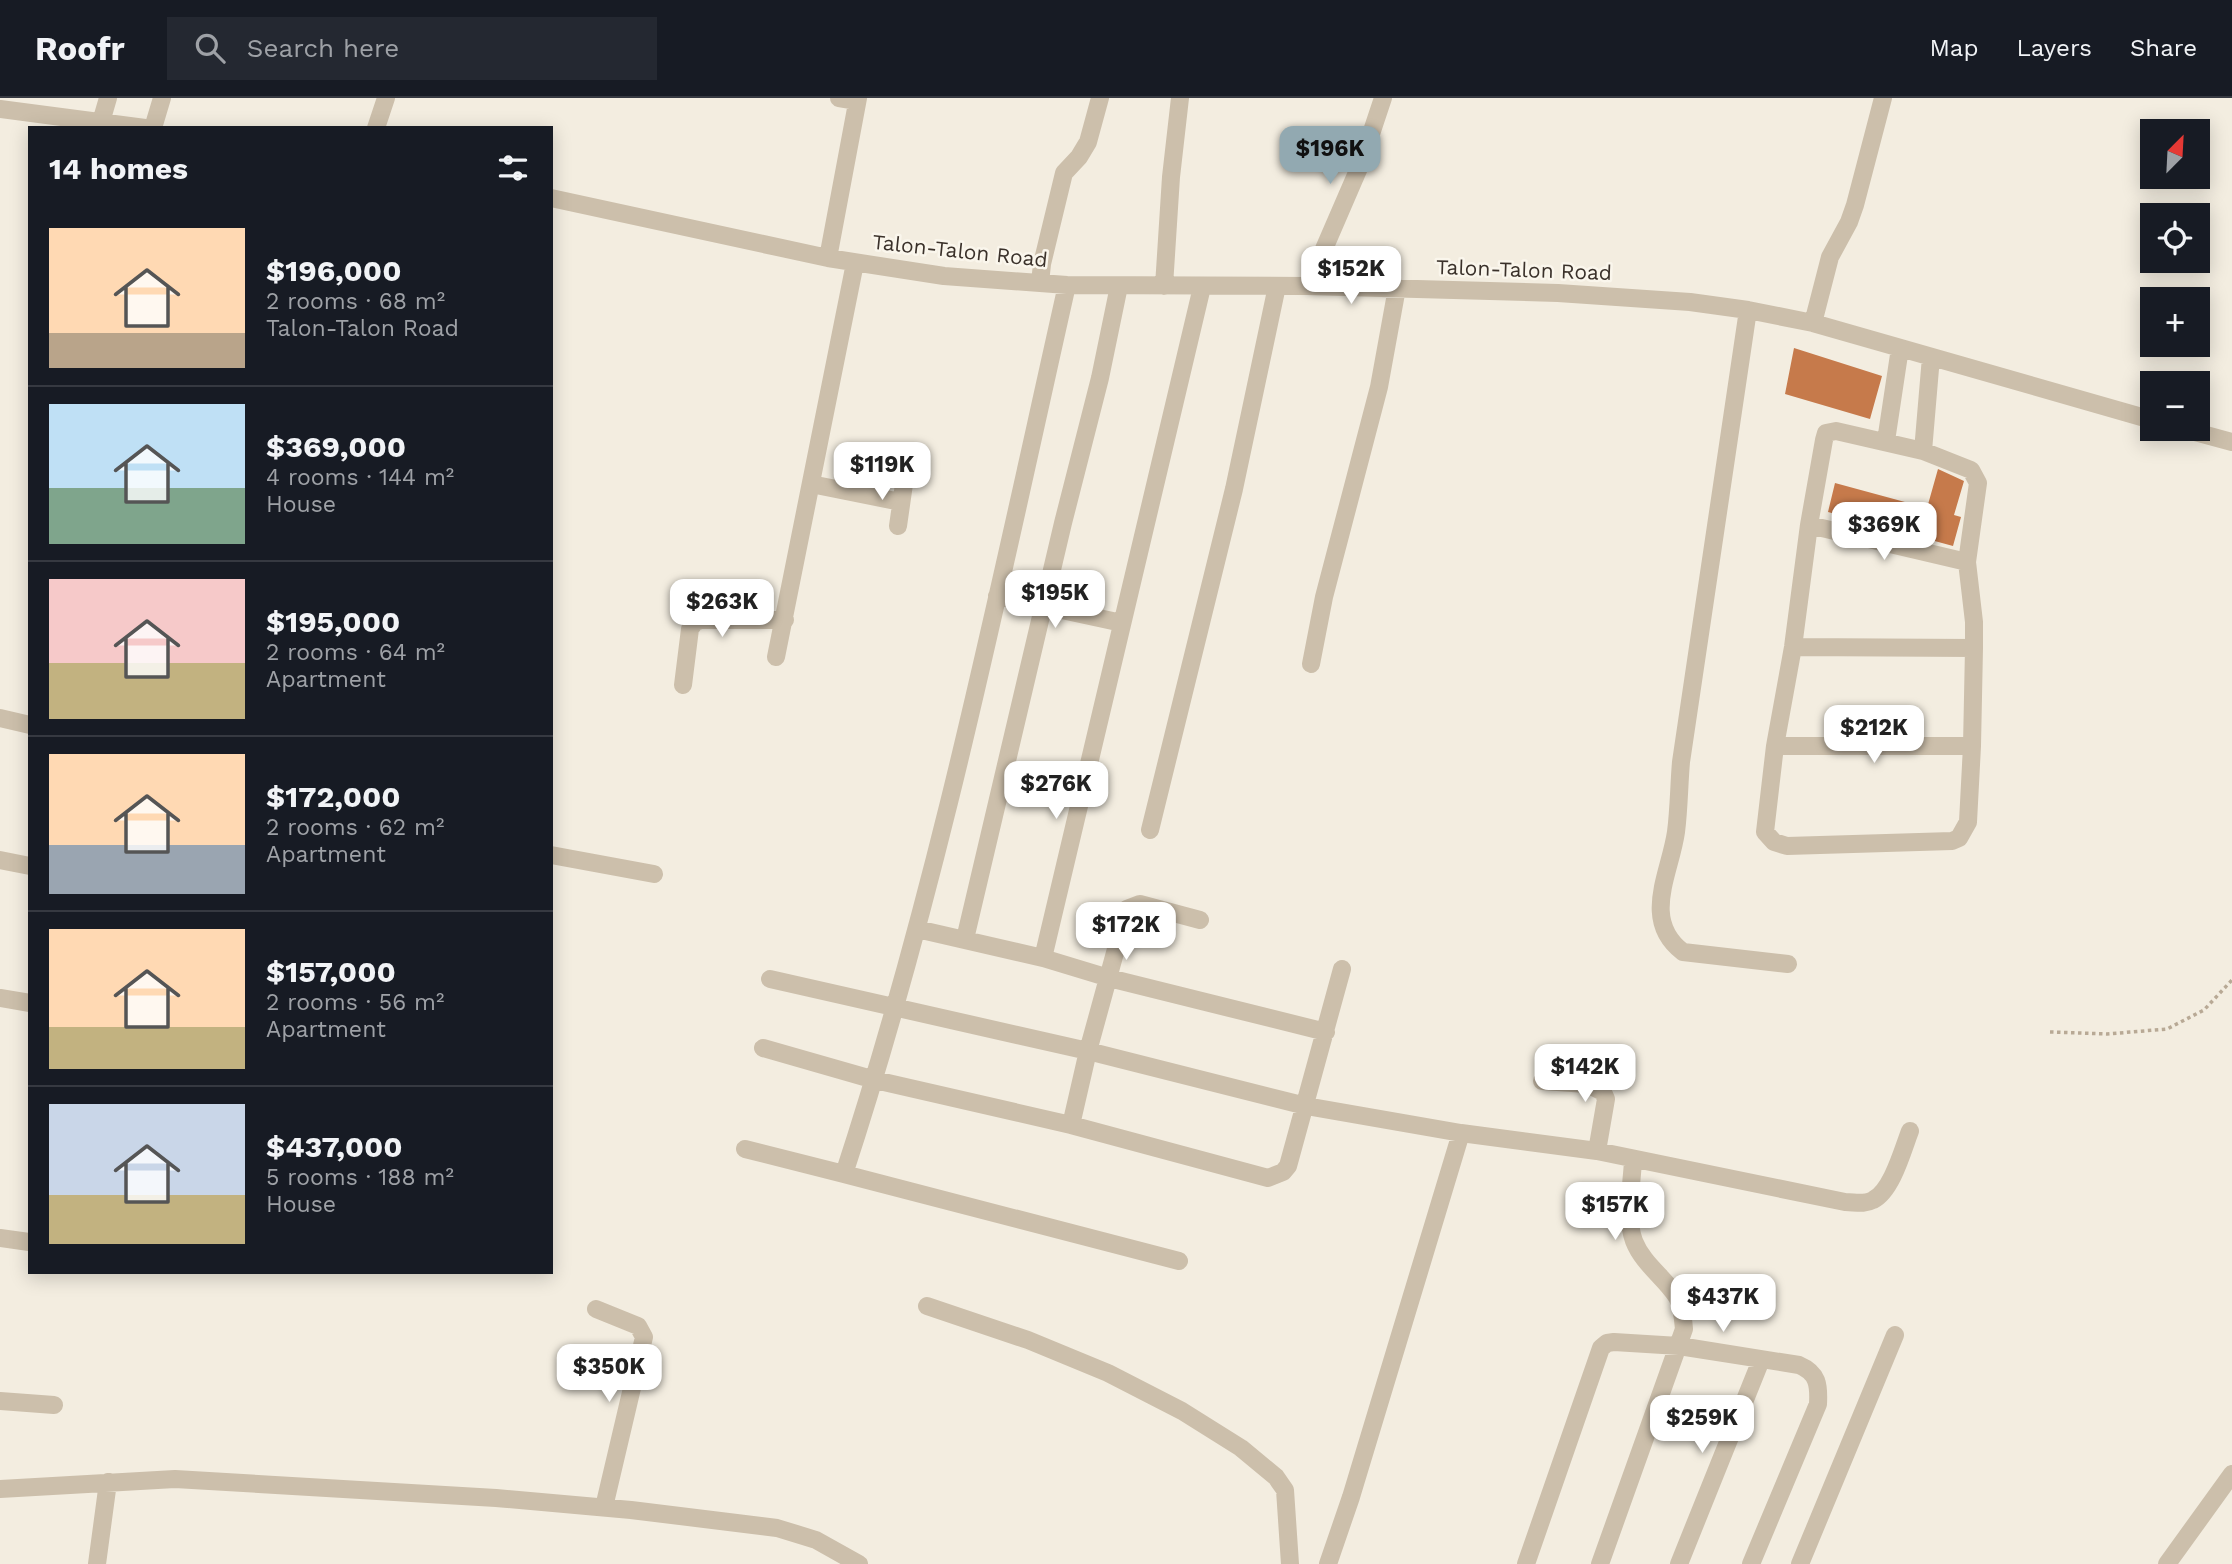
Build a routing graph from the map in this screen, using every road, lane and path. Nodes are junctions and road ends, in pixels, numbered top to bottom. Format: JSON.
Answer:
{"nodes":[{"id":1,"x":108,"y":98,"type":"edge"},
{"id":2,"x":162,"y":98,"type":"edge"},
{"id":3,"x":386,"y":98,"type":"edge"},
{"id":4,"x":839,"y":98,"type":"edge"},
{"id":5,"x":1100,"y":98,"type":"edge"},
{"id":6,"x":1180,"y":98,"type":"edge"},
{"id":7,"x":1383,"y":98,"type":"edge"},
{"id":8,"x":1883,"y":98,"type":"edge"},
{"id":9,"x":858,"y":100,"type":"edge"},
{"id":10,"x":0,"y":109,"type":"edge"},
{"id":11,"x":101,"y":122,"type":"junction"},
{"id":12,"x":130,"y":126,"type":"edge"},
{"id":13,"x":154,"y":126,"type":"edge"},
{"id":14,"x":377,"y":126,"type":"edge"},
{"id":15,"x":553,"y":198,"type":"edge"},
{"id":16,"x":828,"y":258,"type":"junction"},
{"id":17,"x":855,"y":263,"type":"junction"},
{"id":18,"x":1040,"y":283,"type":"junction"},
{"id":19,"x":1067,"y":285,"type":"junction"},
{"id":20,"x":1119,"y":286,"type":"junction"},
{"id":21,"x":1164,"y":286,"type":"junction"},
{"id":22,"x":1277,"y":286,"type":"junction"},
{"id":23,"x":1308,"y":286,"type":"junction"},
{"id":24,"x":1202,"y":287,"type":"junction"},
{"id":25,"x":1397,"y":288,"type":"junction"},
{"id":26,"x":1748,"y":310,"type":"junction"},
{"id":27,"x":1813,"y":323,"type":"junction"},
{"id":28,"x":1900,"y":348,"type":"junction"},
{"id":29,"x":1931,"y":357,"type":"junction"},
{"id":30,"x":2140,"y":417,"type":"edge"},
{"id":31,"x":2210,"y":436,"type":"edge"},
{"id":32,"x":1886,"y":441,"type":"junction"},
{"id":33,"x":2232,"y":442,"type":"edge"},
{"id":34,"x":1923,"y":451,"type":"junction"},
{"id":35,"x":811,"y":484,"type":"junction"},
{"id":36,"x":904,"y":484,"type":"dead end"},
{"id":37,"x":901,"y":502,"type":"junction"},
{"id":38,"x":1809,"y":525,"type":"junction"},
{"id":39,"x":898,"y":526,"type":"dead end"},
{"id":40,"x":1967,"y":562,"type":"junction"},
{"id":41,"x":997,"y":596,"type":"junction"},
{"id":42,"x":1043,"y":608,"type":"junction"},
{"id":43,"x":785,"y":620,"type":"junction"},
{"id":44,"x":1122,"y":623,"type":"junction"},
{"id":45,"x":1793,"y":647,"type":"junction"},
{"id":46,"x":1974,"y":648,"type":"junction"},
{"id":47,"x":776,"y":657,"type":"dead end"},
{"id":48,"x":1311,"y":664,"type":"dead end"},
{"id":49,"x":683,"y":685,"type":"dead end"},
{"id":50,"x":0,"y":718,"type":"edge"},
{"id":51,"x":28,"y":725,"type":"edge"},
{"id":52,"x":1776,"y":746,"type":"junction"},
{"id":53,"x":1972,"y":746,"type":"junction"},
{"id":54,"x":1150,"y":830,"type":"dead end"},
{"id":55,"x":553,"y":855,"type":"edge"},
{"id":56,"x":0,"y":860,"type":"edge"},
{"id":57,"x":28,"y":866,"type":"edge"},
{"id":58,"x":654,"y":874,"type":"dead end"},
{"id":59,"x":1199,"y":920,"type":"dead end"},
{"id":60,"x":917,"y":929,"type":"junction"},
{"id":61,"x":965,"y":939,"type":"junction"},
{"id":62,"x":1043,"y":958,"type":"junction"},
{"id":63,"x":1788,"y":964,"type":"dead end"},
{"id":64,"x":1342,"y":968,"type":"dead end"},
{"id":65,"x":1109,"y":978,"type":"junction"},
{"id":66,"x":770,"y":979,"type":"dead end"},
{"id":67,"x":2232,"y":980,"type":"edge"},
{"id":68,"x":0,"y":998,"type":"edge"},
{"id":69,"x":28,"y":1003,"type":"edge"},
{"id":70,"x":897,"y":1006,"type":"junction"},
{"id":71,"x":1326,"y":1032,"type":"junction"},
{"id":72,"x":2050,"y":1032,"type":"dead end"},
{"id":73,"x":763,"y":1048,"type":"dead end"},
{"id":74,"x":1088,"y":1051,"type":"junction"},
{"id":75,"x":875,"y":1080,"type":"junction"},
{"id":76,"x":1542,"y":1081,"type":"dead end"},
{"id":77,"x":1306,"y":1106,"type":"junction"},
{"id":78,"x":1071,"y":1125,"type":"junction"},
{"id":79,"x":1910,"y":1131,"type":"dead end"},
{"id":80,"x":1461,"y":1133,"type":"junction"},
{"id":81,"x":744,"y":1149,"type":"dead end"},
{"id":82,"x":1597,"y":1152,"type":"junction"},
{"id":83,"x":1633,"y":1160,"type":"junction"},
{"id":84,"x":844,"y":1174,"type":"junction"},
{"id":85,"x":0,"y":1238,"type":"edge"},
{"id":86,"x":28,"y":1242,"type":"edge"},
{"id":87,"x":1179,"y":1261,"type":"dead end"},
{"id":88,"x":927,"y":1306,"type":"dead end"},
{"id":89,"x":596,"y":1309,"type":"dead end"},
{"id":90,"x":1895,"y":1335,"type":"dead end"},
{"id":91,"x":1679,"y":1346,"type":"junction"},
{"id":92,"x":1761,"y":1360,"type":"junction"},
{"id":93,"x":0,"y":1401,"type":"edge"},
{"id":94,"x":54,"y":1405,"type":"dead end"},
{"id":95,"x":2232,"y":1474,"type":"edge"},
{"id":96,"x":108,"y":1482,"type":"junction"},
{"id":97,"x":0,"y":1489,"type":"edge"},
{"id":98,"x":604,"y":1507,"type":"junction"},
{"id":99,"x":97,"y":1564,"type":"edge"},
{"id":100,"x":859,"y":1564,"type":"edge"},
{"id":101,"x":1290,"y":1564,"type":"edge"},
{"id":102,"x":1328,"y":1564,"type":"edge"},
{"id":103,"x":1526,"y":1564,"type":"edge"},
{"id":104,"x":1600,"y":1564,"type":"edge"},
{"id":105,"x":1679,"y":1564,"type":"edge"},
{"id":106,"x":1751,"y":1564,"type":"edge"},
{"id":107,"x":1800,"y":1564,"type":"edge"},
{"id":108,"x":2166,"y":1564,"type":"edge"}],
"edges":[{"from":1,"to":11,"type":"street"},
{"from":2,"to":13,"type":"street"},
{"from":3,"to":14,"type":"street"},
{"from":4,"to":9,"type":"street"},
{"from":5,"to":18,"type":"street"},
{"from":6,"to":21,"type":"street"},
{"from":7,"to":23,"type":"street"},
{"from":8,"to":27,"type":"street"},
{"from":9,"to":16,"type":"street"},
{"from":10,"to":11,"type":"street"},
{"from":11,"to":12,"type":"street"},
{"from":15,"to":16,"type":"street","name":"Talon-Talon Road"},
{"from":16,"to":17,"type":"street","name":"Talon-Talon Road"},
{"from":17,"to":18,"type":"street","name":"Talon-Talon Road"},
{"from":17,"to":35,"type":"street"},
{"from":18,"to":19,"type":"street","name":"Talon-Talon Road"},
{"from":19,"to":20,"type":"street","name":"Talon-Talon Road"},
{"from":19,"to":41,"type":"street"},
{"from":20,"to":21,"type":"street","name":"Talon-Talon Road"},
{"from":20,"to":42,"type":"street"},
{"from":21,"to":24,"type":"street","name":"Talon-Talon Road"},
{"from":22,"to":23,"type":"street","name":"Talon-Talon Road"},
{"from":22,"to":24,"type":"street","name":"Talon-Talon Road"},
{"from":22,"to":54,"type":"street"},
{"from":23,"to":25,"type":"street","name":"Talon-Talon Road"},
{"from":24,"to":44,"type":"street"},
{"from":25,"to":26,"type":"street","name":"Talon-Talon Road"},
{"from":25,"to":48,"type":"street"},
{"from":26,"to":27,"type":"street","name":"Talon-Talon Road"},
{"from":26,"to":63,"type":"street"},
{"from":27,"to":28,"type":"street","name":"Talon-Talon Road"},
{"from":28,"to":29,"type":"street","name":"Talon-Talon Road"},
{"from":28,"to":32,"type":"street"},
{"from":29,"to":30,"type":"street","name":"Talon-Talon Road"},
{"from":29,"to":34,"type":"street"},
{"from":31,"to":33,"type":"street"},
{"from":32,"to":34,"type":"street"},
{"from":32,"to":38,"type":"street"},
{"from":34,"to":40,"type":"street"},
{"from":35,"to":37,"type":"street"},
{"from":35,"to":43,"type":"street"},
{"from":36,"to":37,"type":"street"},
{"from":37,"to":39,"type":"street"},
{"from":38,"to":40,"type":"street"},
{"from":38,"to":45,"type":"street"},
{"from":40,"to":46,"type":"street"},
{"from":41,"to":42,"type":"street"},
{"from":41,"to":60,"type":"street"},
{"from":42,"to":44,"type":"street"},
{"from":42,"to":61,"type":"street"},
{"from":43,"to":47,"type":"street"},
{"from":43,"to":49,"type":"street"},
{"from":44,"to":62,"type":"street"},
{"from":45,"to":46,"type":"street"},
{"from":45,"to":52,"type":"street"},
{"from":46,"to":53,"type":"street"},
{"from":50,"to":51,"type":"street"},
{"from":52,"to":53,"type":"street"},
{"from":52,"to":53,"type":"street"},
{"from":55,"to":58,"type":"street"},
{"from":56,"to":57,"type":"street"},
{"from":59,"to":65,"type":"street"},
{"from":60,"to":61,"type":"street"},
{"from":60,"to":70,"type":"street"},
{"from":61,"to":62,"type":"street"},
{"from":62,"to":65,"type":"street"},
{"from":64,"to":71,"type":"street"},
{"from":65,"to":71,"type":"street"},
{"from":65,"to":74,"type":"street"},
{"from":66,"to":70,"type":"street"},
{"from":67,"to":72,"type":"path"},
{"from":68,"to":69,"type":"street"},
{"from":70,"to":74,"type":"street"},
{"from":70,"to":75,"type":"street"},
{"from":71,"to":77,"type":"street"},
{"from":73,"to":75,"type":"street"},
{"from":74,"to":77,"type":"street"},
{"from":74,"to":78,"type":"street"},
{"from":75,"to":78,"type":"street"},
{"from":75,"to":84,"type":"street"},
{"from":76,"to":82,"type":"street"},
{"from":77,"to":78,"type":"street"},
{"from":77,"to":80,"type":"street"},
{"from":79,"to":83,"type":"street"},
{"from":80,"to":82,"type":"street"},
{"from":80,"to":102,"type":"street"},
{"from":81,"to":84,"type":"street"},
{"from":82,"to":83,"type":"street"},
{"from":83,"to":91,"type":"street"},
{"from":84,"to":87,"type":"street"},
{"from":85,"to":86,"type":"street"},
{"from":88,"to":101,"type":"street"},
{"from":89,"to":98,"type":"street"},
{"from":90,"to":107,"type":"street"},
{"from":91,"to":92,"type":"street"},
{"from":91,"to":103,"type":"street"},
{"from":91,"to":104,"type":"street"},
{"from":92,"to":105,"type":"street"},
{"from":92,"to":106,"type":"street"},
{"from":93,"to":94,"type":"street"},
{"from":95,"to":108,"type":"street"},
{"from":96,"to":97,"type":"street"},
{"from":96,"to":98,"type":"street"},
{"from":96,"to":99,"type":"street"},
{"from":98,"to":100,"type":"street"}]}
